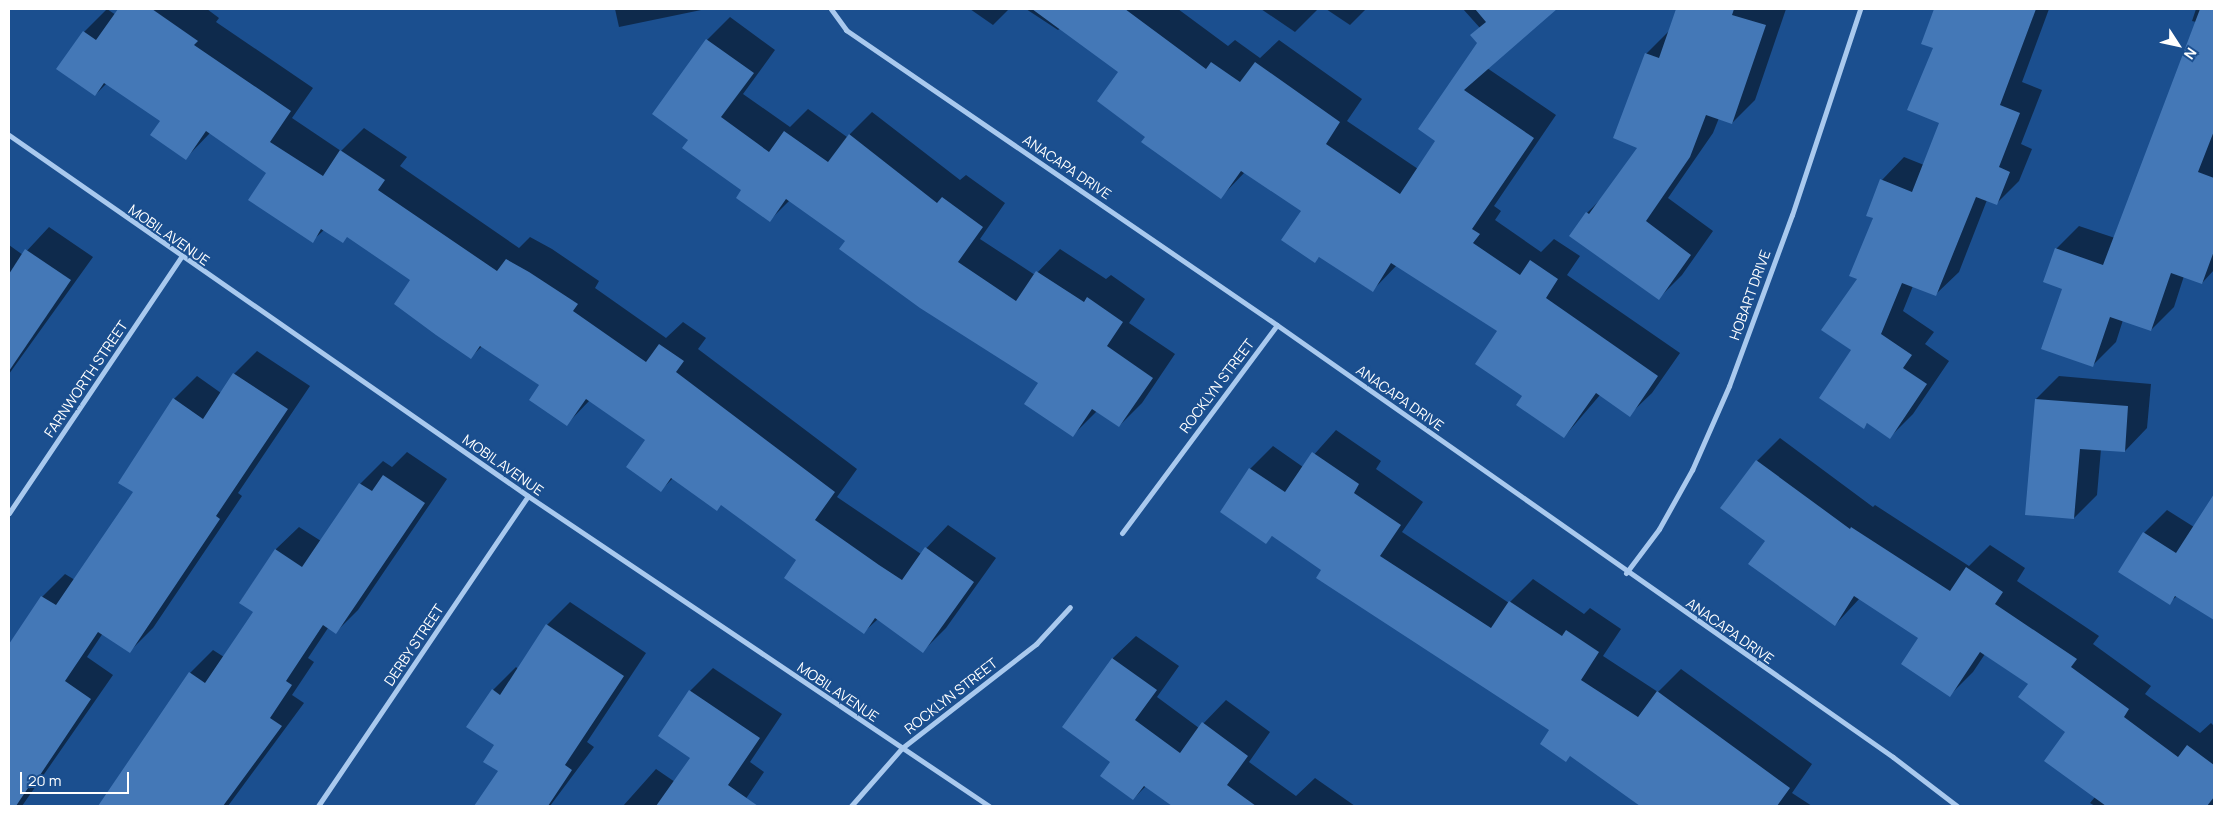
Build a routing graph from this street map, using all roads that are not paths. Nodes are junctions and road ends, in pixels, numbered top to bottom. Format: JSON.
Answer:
{"nodes":[{"id":1,"x":831,"y":9,"type":"edge"},
{"id":2,"x":1860,"y":9,"type":"edge"},
{"id":3,"x":9,"y":135,"type":"edge"},
{"id":4,"x":181,"y":257,"type":"junction"},
{"id":5,"x":1277,"y":325,"type":"junction"},
{"id":6,"x":528,"y":496,"type":"junction"},
{"id":7,"x":9,"y":514,"type":"edge"},
{"id":8,"x":1122,"y":533,"type":"dead end"},
{"id":9,"x":1626,"y":573,"type":"junction"},
{"id":10,"x":1070,"y":607,"type":"dead end"},
{"id":11,"x":902,"y":748,"type":"junction"},
{"id":12,"x":318,"y":806,"type":"edge"},
{"id":13,"x":850,"y":806,"type":"edge"},
{"id":14,"x":989,"y":806,"type":"edge"},
{"id":15,"x":1956,"y":806,"type":"edge"}],
"edges":[{"from":1,"to":5,"type":"street","name":"ANACAPA DRIVE"},
{"from":2,"to":9,"type":"street","name":"HOBART DRIVE"},
{"from":3,"to":4,"type":"street","name":"MOBIL AVENUE"},
{"from":4,"to":6,"type":"street","name":"MOBIL AVENUE"},
{"from":4,"to":7,"type":"street","name":"FARNWORTH STREET"},
{"from":5,"to":8,"type":"street","name":"ROCKLYN STREET"},
{"from":5,"to":9,"type":"street","name":"ANACAPA DRIVE"},
{"from":6,"to":11,"type":"street","name":"MOBIL AVENUE"},
{"from":6,"to":12,"type":"street","name":"DERBY STREET"},
{"from":9,"to":15,"type":"street","name":"ANACAPA DRIVE"},
{"from":10,"to":11,"type":"street","name":"ROCKLYN STREET"},
{"from":11,"to":13,"type":"street","name":"ROCKLYN STREET"},
{"from":11,"to":14,"type":"street","name":"MOBIL AVENUE"}]}
